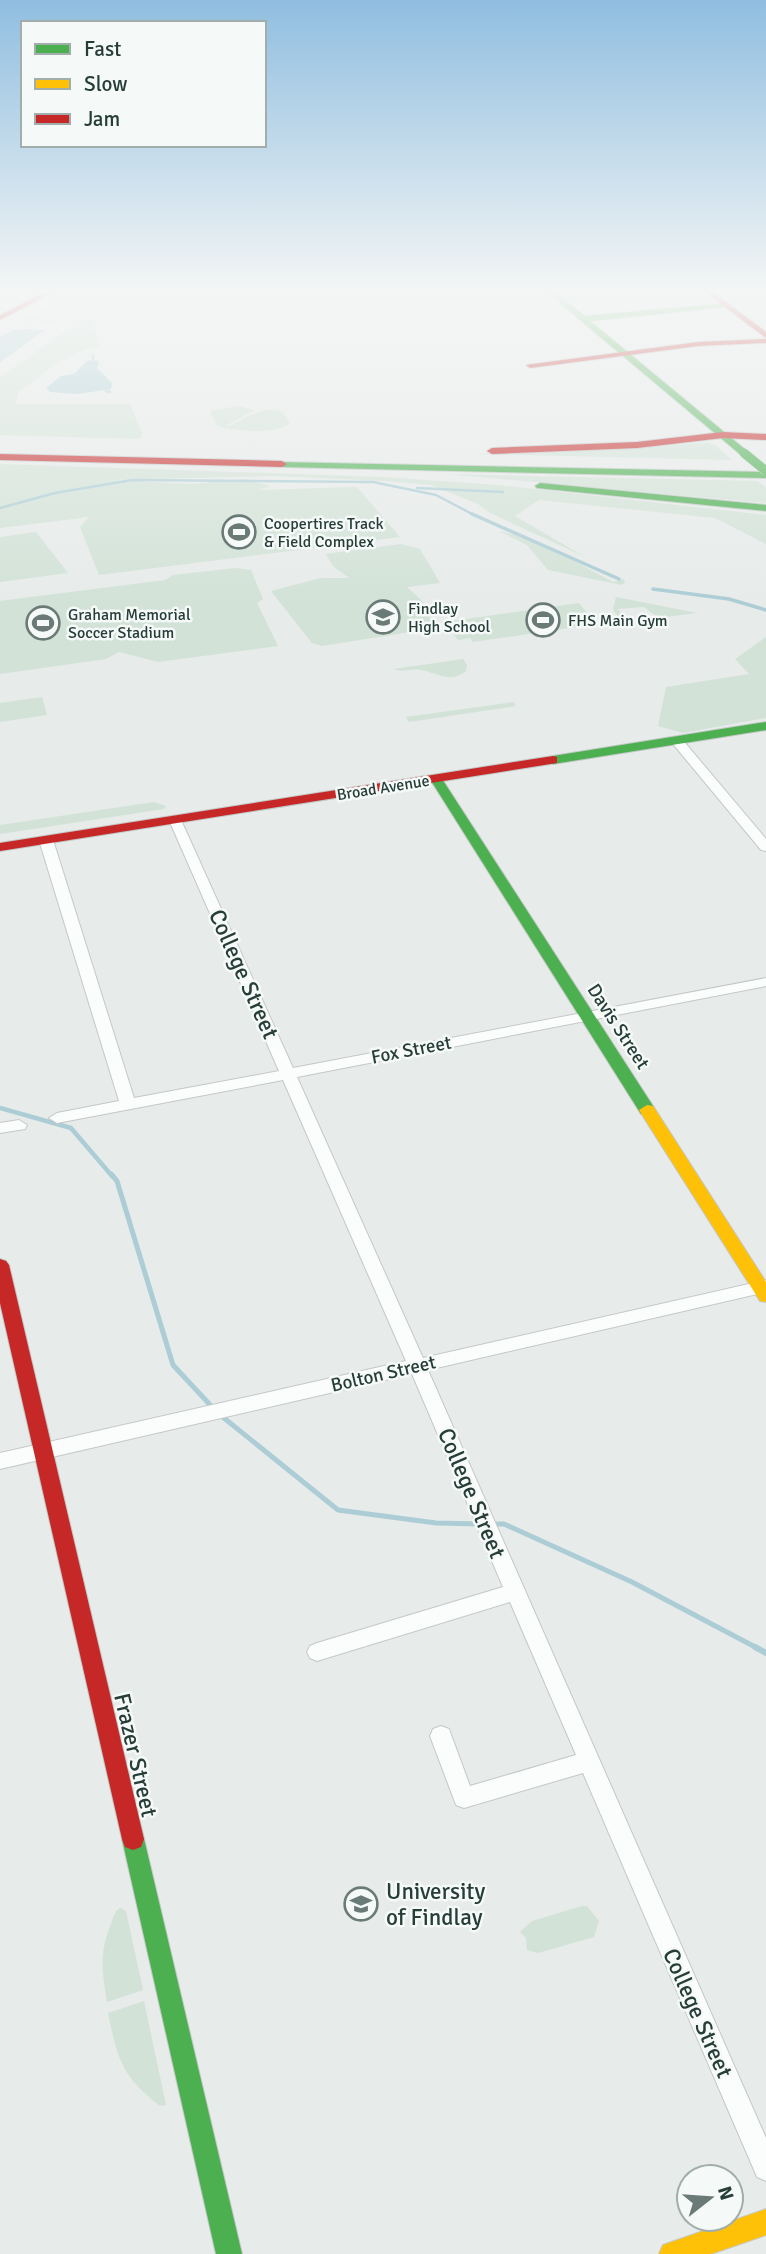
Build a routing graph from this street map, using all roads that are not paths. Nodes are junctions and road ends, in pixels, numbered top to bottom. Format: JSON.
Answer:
{"nodes":[{"id":1,"x":674,"y":394,"type":"edge"},
{"id":2,"x":723,"y":435,"type":"junction"},
{"id":3,"x":766,"y":437,"type":"edge"},
{"id":4,"x":0,"y":451,"type":"edge"},
{"id":5,"x":192,"y":456,"type":"junction"},
{"id":6,"x":0,"y":457,"type":"edge"},
{"id":7,"x":139,"y":460,"type":"junction"},
{"id":8,"x":766,"y":472,"type":"edge"},
{"id":9,"x":766,"y":508,"type":"edge"},
{"id":10,"x":766,"y":726,"type":"edge"},
{"id":11,"x":677,"y":741,"type":"junction"},
{"id":12,"x":436,"y":779,"type":"junction"},
{"id":13,"x":176,"y":820,"type":"junction"},
{"id":14,"x":46,"y":840,"type":"junction"},
{"id":15,"x":0,"y":847,"type":"edge"},
{"id":16,"x":766,"y":847,"type":"edge"},
{"id":17,"x":766,"y":982,"type":"edge"},
{"id":18,"x":587,"y":1015,"type":"junction"},
{"id":19,"x":288,"y":1073,"type":"junction"},
{"id":20,"x":128,"y":1104,"type":"junction"},
{"id":21,"x":57,"y":1118,"type":"dead end"},
{"id":22,"x":19,"y":1125,"type":"dead end"},
{"id":23,"x":0,"y":1128,"type":"edge"},
{"id":24,"x":0,"y":1265,"type":"edge"},
{"id":25,"x":764,"y":1290,"type":"edge"},
{"id":26,"x":417,"y":1365,"type":"junction"},
{"id":27,"x":43,"y":1451,"type":"junction"},
{"id":28,"x":0,"y":1461,"type":"edge"},
{"id":29,"x":515,"y":1592,"type":"junction"},
{"id":30,"x":317,"y":1652,"type":"dead end"},
{"id":31,"x":441,"y":1736,"type":"dead end"},
{"id":32,"x":588,"y":1762,"type":"junction"},
{"id":33,"x":766,"y":2168,"type":"edge"},
{"id":34,"x":766,"y":2222,"type":"edge"},
{"id":35,"x":229,"y":2254,"type":"edge"},
{"id":36,"x":673,"y":2254,"type":"edge"}],
"edges":[{"from":1,"to":2,"type":"main road"},
{"from":2,"to":3,"type":"main road"},
{"from":2,"to":5,"type":"main road"},
{"from":2,"to":8,"type":"main road","bridge":true},
{"from":4,"to":5,"type":"main road"},
{"from":5,"to":8,"type":"main road"},
{"from":6,"to":7,"type":"main road"},
{"from":7,"to":8,"type":"main road"},
{"from":7,"to":9,"type":"main road"},
{"from":10,"to":11,"type":"main road","name":"Broad Avenue"},
{"from":11,"to":12,"type":"main road","name":"Broad Avenue"},
{"from":11,"to":16,"type":"street"},
{"from":12,"to":13,"type":"main road","name":"Broad Avenue"},
{"from":12,"to":18,"type":"main road","name":"Davis Street"},
{"from":13,"to":14,"type":"main road","name":"Broad Avenue"},
{"from":13,"to":19,"type":"street","name":"College Street"},
{"from":14,"to":15,"type":"main road","name":"Broad Avenue"},
{"from":14,"to":20,"type":"street"},
{"from":17,"to":18,"type":"street","name":"Fox Street"},
{"from":18,"to":19,"type":"street","name":"Fox Street"},
{"from":18,"to":25,"type":"main road","name":"Davis Street"},
{"from":19,"to":20,"type":"street","name":"Fox Street"},
{"from":19,"to":26,"type":"street","name":"College Street"},
{"from":20,"to":21,"type":"street","name":"Fox Street"},
{"from":22,"to":23,"type":"street"},
{"from":24,"to":27,"type":"main road","name":"Frazer Street"},
{"from":25,"to":26,"type":"street","name":"Bolton Street"},
{"from":26,"to":27,"type":"street","name":"Bolton Street"},
{"from":26,"to":29,"type":"street","name":"College Street"},
{"from":27,"to":28,"type":"street","name":"Bolton Street"},
{"from":27,"to":35,"type":"main road","name":"Frazer Street"},
{"from":29,"to":30,"type":"street"},
{"from":29,"to":32,"type":"street","name":"College Street"},
{"from":31,"to":32,"type":"street"},
{"from":32,"to":33,"type":"street","name":"College Street"},
{"from":34,"to":36,"type":"main road"}]}
